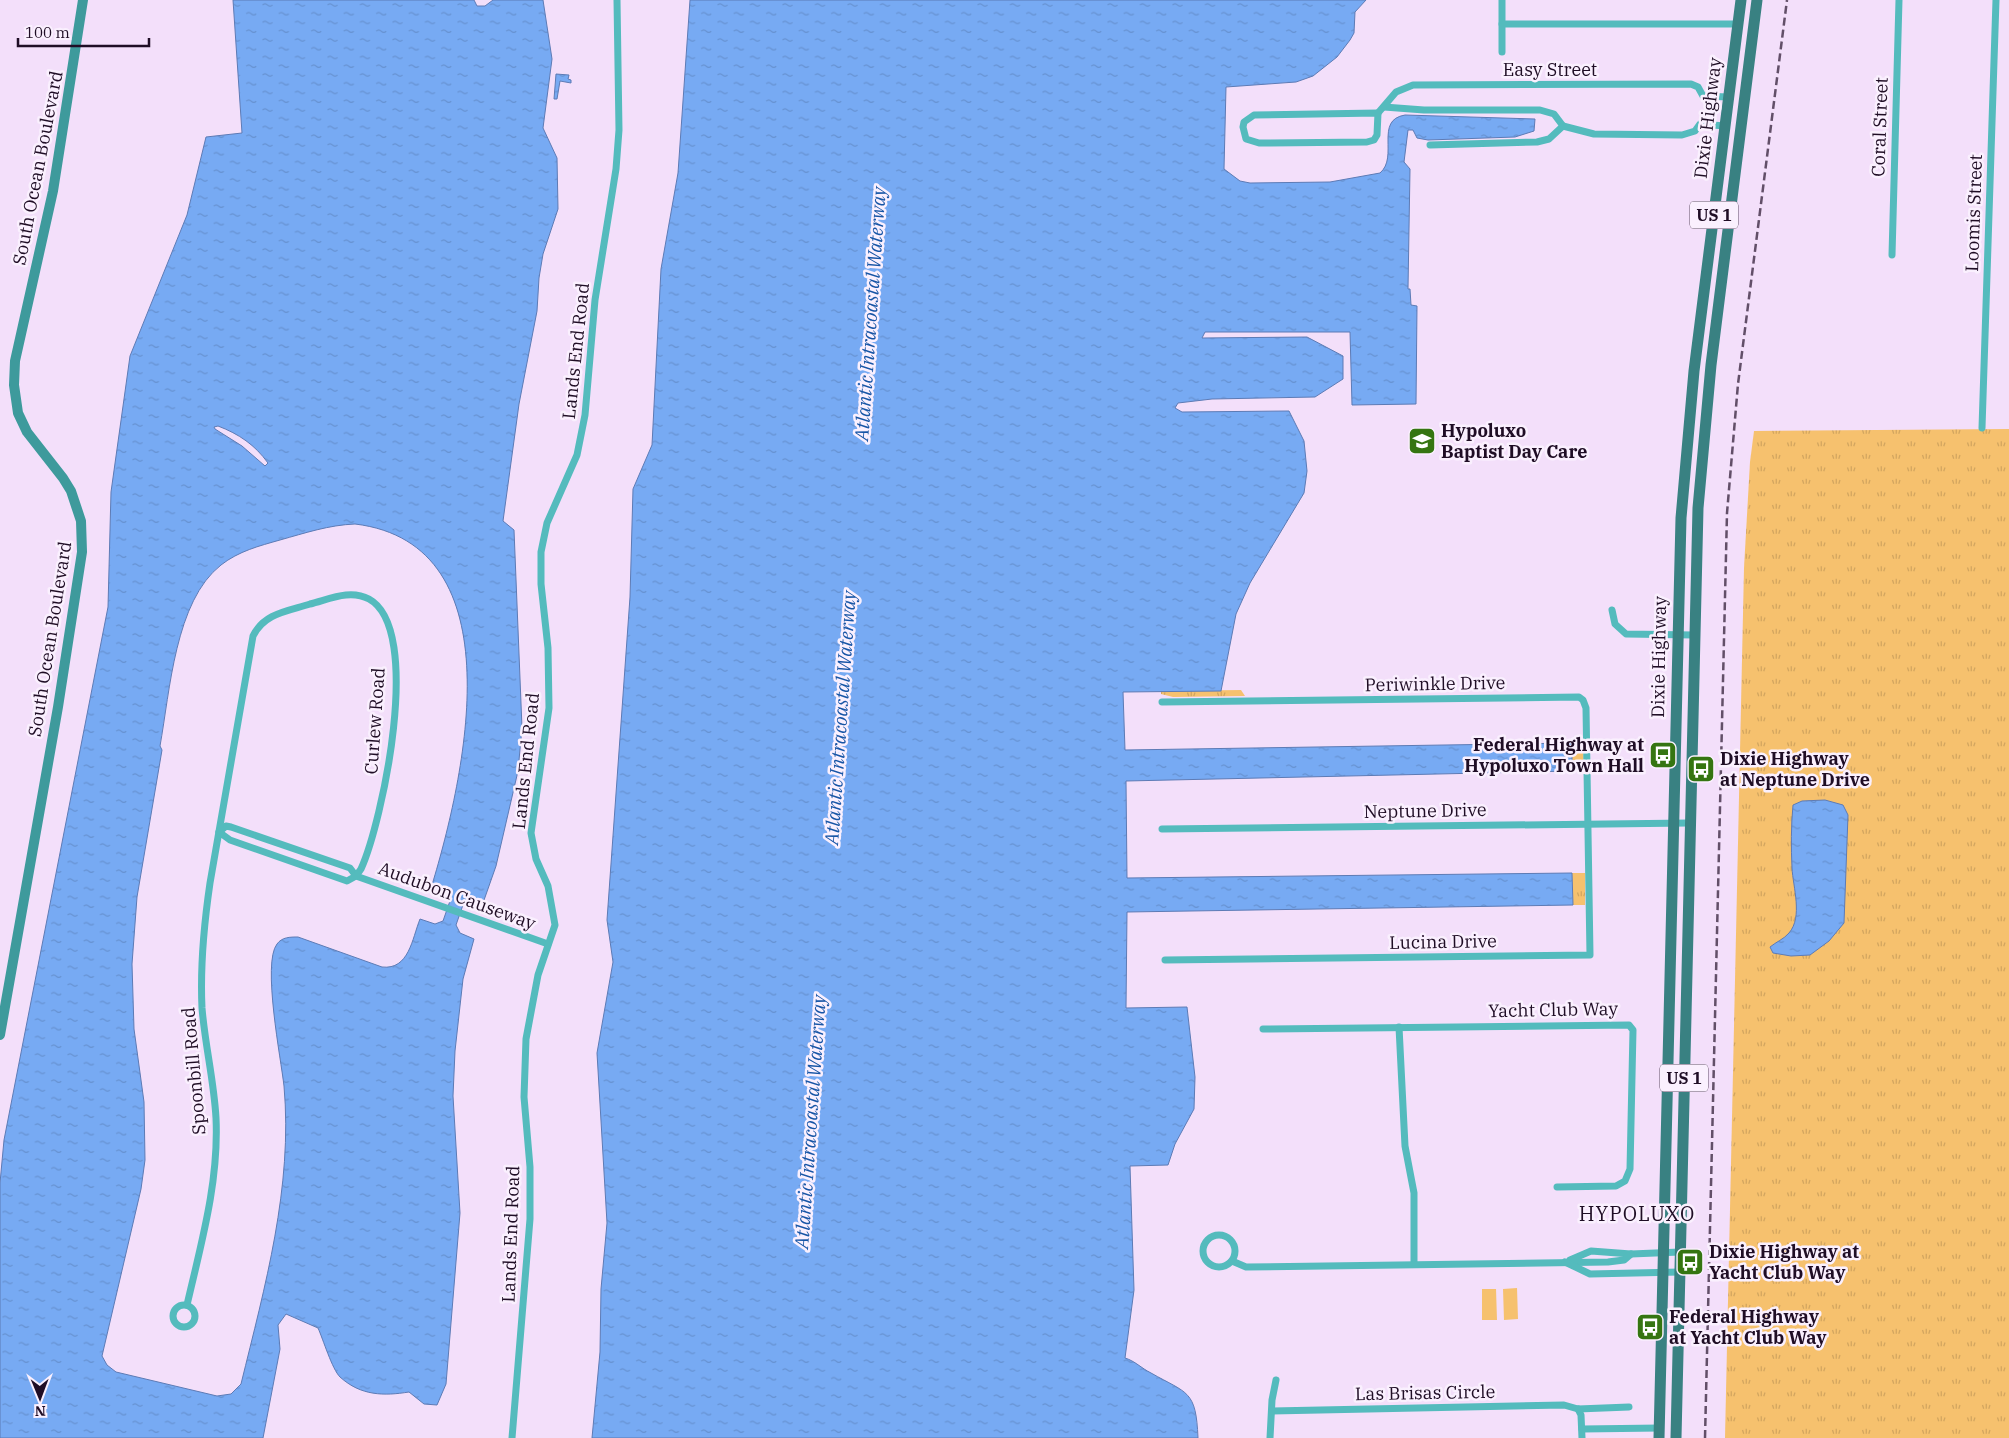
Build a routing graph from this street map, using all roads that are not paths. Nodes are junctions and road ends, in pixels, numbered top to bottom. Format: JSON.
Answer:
{"nodes":[{"id":1,"x":83,"y":0,"type":"edge"},
{"id":2,"x":617,"y":0,"type":"edge"},
{"id":3,"x":1502,"y":0,"type":"edge"},
{"id":4,"x":1741,"y":0,"type":"edge"},
{"id":5,"x":1757,"y":0,"type":"edge"},
{"id":6,"x":1899,"y":0,"type":"edge"},
{"id":7,"x":1996,"y":0,"type":"edge"},
{"id":8,"x":1502,"y":24,"type":"junction"},
{"id":9,"x":1738,"y":24,"type":"junction"},
{"id":10,"x":1502,"y":52,"type":"dead end"},
{"id":11,"x":1728,"y":97,"type":"junction"},
{"id":12,"x":1384,"y":106,"type":"junction"},
{"id":13,"x":1378,"y":113,"type":"junction"},
{"id":14,"x":1563,"y":126,"type":"junction"},
{"id":15,"x":1725,"y":126,"type":"junction"},
{"id":16,"x":1430,"y":145,"type":"dead end"},
{"id":17,"x":1714,"y":211,"type":"junction"},
{"id":18,"x":1727,"y":237,"type":"junction"},
{"id":19,"x":1892,"y":255,"type":"dead end"},
{"id":20,"x":1982,"y":428,"type":"dead end"},
{"id":21,"x":1688,"y":430,"type":"junction"},
{"id":22,"x":1704,"y":431,"type":"junction"},
{"id":23,"x":1612,"y":610,"type":"dead end"},
{"id":24,"x":1677,"y":635,"type":"junction"},
{"id":25,"x":1694,"y":635,"type":"junction"},
{"id":26,"x":1162,"y":702,"type":"dead end"},
{"id":27,"x":1588,"y":823,"type":"junction"},
{"id":28,"x":1673,"y":823,"type":"junction"},
{"id":29,"x":1690,"y":823,"type":"junction"},
{"id":30,"x":1162,"y":829,"type":"dead end"},
{"id":31,"x":219,"y":832,"type":"junction"},
{"id":32,"x":356,"y":876,"type":"junction"},
{"id":33,"x":548,"y":944,"type":"junction"},
{"id":34,"x":1165,"y":960,"type":"dead end"},
{"id":35,"x":1399,"y":1027,"type":"junction"},
{"id":36,"x":1263,"y":1029,"type":"dead end"},
{"id":37,"x":0,"y":1035,"type":"edge"},
{"id":38,"x":1557,"y":1187,"type":"dead end"},
{"id":39,"x":1609,"y":1251,"type":"junction"},
{"id":40,"x":1664,"y":1252,"type":"junction"},
{"id":41,"x":1680,"y":1252,"type":"junction"},
{"id":42,"x":1631,"y":1254,"type":"junction"},
{"id":43,"x":1232,"y":1261,"type":"junction"},
{"id":44,"x":1565,"y":1262,"type":"junction"},
{"id":45,"x":1608,"y":1262,"type":"junction"},
{"id":46,"x":1414,"y":1264,"type":"junction"},
{"id":47,"x":1680,"y":1272,"type":"junction"},
{"id":48,"x":1663,"y":1273,"type":"junction"},
{"id":49,"x":1607,"y":1274,"type":"junction"},
{"id":50,"x":187,"y":1305,"type":"dead end"},
{"id":51,"x":1276,"y":1380,"type":"dead end"},
{"id":52,"x":1629,"y":1407,"type":"dead end"},
{"id":53,"x":1578,"y":1409,"type":"junction"},
{"id":54,"x":1272,"y":1411,"type":"junction"},
{"id":55,"x":1582,"y":1429,"type":"junction"},
{"id":56,"x":1659,"y":1433,"type":"edge"},
{"id":57,"x":512,"y":1438,"type":"edge"},
{"id":58,"x":1270,"y":1438,"type":"edge"},
{"id":59,"x":1582,"y":1438,"type":"edge"},
{"id":60,"x":1676,"y":1438,"type":"edge"}],
"edges":[{"from":1,"to":37,"type":"main road","name":"South Ocean Boulevard"},
{"from":2,"to":33,"type":"street","name":"Lands End Road"},
{"from":3,"to":8,"type":"street"},
{"from":4,"to":9,"type":"main road","name":"Dixie Highway","number":"US 1"},
{"from":5,"to":18,"type":"main road","name":"Dixie Highway","number":"US 1"},
{"from":6,"to":19,"type":"street","name":"Coral Street"},
{"from":7,"to":20,"type":"street","name":"Loomis Street"},
{"from":8,"to":9,"type":"street"},
{"from":8,"to":10,"type":"street"},
{"from":9,"to":11,"type":"main road","name":"Dixie Highway","number":"US 1"},
{"from":11,"to":12,"type":"street","name":"Easy Street"},
{"from":11,"to":15,"type":"main road","name":"Dixie Highway","number":"US 1"},
{"from":12,"to":13,"type":"street","name":"Easy Street"},
{"from":12,"to":14,"type":"street"},
{"from":13,"to":13,"type":"street"},
{"from":14,"to":15,"type":"street"},
{"from":14,"to":16,"type":"street"},
{"from":15,"to":17,"type":"main road","name":"Dixie Highway","number":"US 1"},
{"from":17,"to":18,"type":"main road"},
{"from":17,"to":21,"type":"main road","name":"Dixie Highway","number":"US 1"},
{"from":18,"to":22,"type":"main road","name":"Dixie Highway","number":"US 1"},
{"from":21,"to":22,"type":"main road"},
{"from":21,"to":24,"type":"main road","name":"Dixie Highway","number":"US 1"},
{"from":22,"to":25,"type":"main road","name":"Dixie Highway","number":"US 1"},
{"from":23,"to":24,"type":"street"},
{"from":24,"to":25,"type":"street"},
{"from":24,"to":28,"type":"main road","name":"Dixie Highway","number":"US 1"},
{"from":25,"to":29,"type":"main road","name":"Dixie Highway","number":"US 1"},
{"from":26,"to":27,"type":"street","name":"Periwinkle Drive"},
{"from":27,"to":28,"type":"street","name":"Neptune Drive"},
{"from":27,"to":30,"type":"street","name":"Neptune Drive"},
{"from":27,"to":34,"type":"street","name":"Lucina Drive"},
{"from":28,"to":29,"type":"street","name":"Neptune Drive"},
{"from":28,"to":40,"type":"main road","name":"Dixie Highway","number":"US 1"},
{"from":29,"to":41,"type":"main road","name":"Dixie Highway","number":"US 1"},
{"from":31,"to":32,"type":"street","name":"Audubon Causeway"},
{"from":31,"to":32,"type":"street","name":"Audubon Causeway"},
{"from":31,"to":32,"type":"street","name":"Curlew Road"},
{"from":31,"to":50,"type":"street","name":"Spoonbill Road"},
{"from":32,"to":33,"type":"street","name":"Audubon Causeway"},
{"from":33,"to":57,"type":"street","name":"Lands End Road"},
{"from":35,"to":36,"type":"street","name":"Yacht Club Way"},
{"from":35,"to":38,"type":"street","name":"Yacht Club Way"},
{"from":35,"to":46,"type":"street"},
{"from":39,"to":42,"type":"street"},
{"from":39,"to":44,"type":"street"},
{"from":39,"to":45,"type":"street"},
{"from":40,"to":41,"type":"street"},
{"from":40,"to":42,"type":"street"},
{"from":40,"to":48,"type":"main road","name":"Dixie Highway","number":"US 1"},
{"from":41,"to":47,"type":"main road","name":"Dixie Highway","number":"US 1"},
{"from":42,"to":45,"type":"street"},
{"from":43,"to":43,"type":"street"},
{"from":43,"to":46,"type":"street"},
{"from":44,"to":45,"type":"street"},
{"from":44,"to":46,"type":"street"},
{"from":44,"to":49,"type":"street"},
{"from":45,"to":49,"type":"street"},
{"from":47,"to":48,"type":"street"},
{"from":47,"to":60,"type":"main road","name":"Dixie Highway","number":"US 1"},
{"from":48,"to":49,"type":"street"},
{"from":48,"to":56,"type":"main road","name":"Dixie Highway","number":"US 1"},
{"from":51,"to":54,"type":"street"},
{"from":52,"to":53,"type":"street","name":"Las Brisas Circle"},
{"from":53,"to":54,"type":"street","name":"Las Brisas Circle"},
{"from":53,"to":55,"type":"street"},
{"from":54,"to":58,"type":"street"},
{"from":55,"to":56,"type":"street"},
{"from":55,"to":59,"type":"street"}]}
